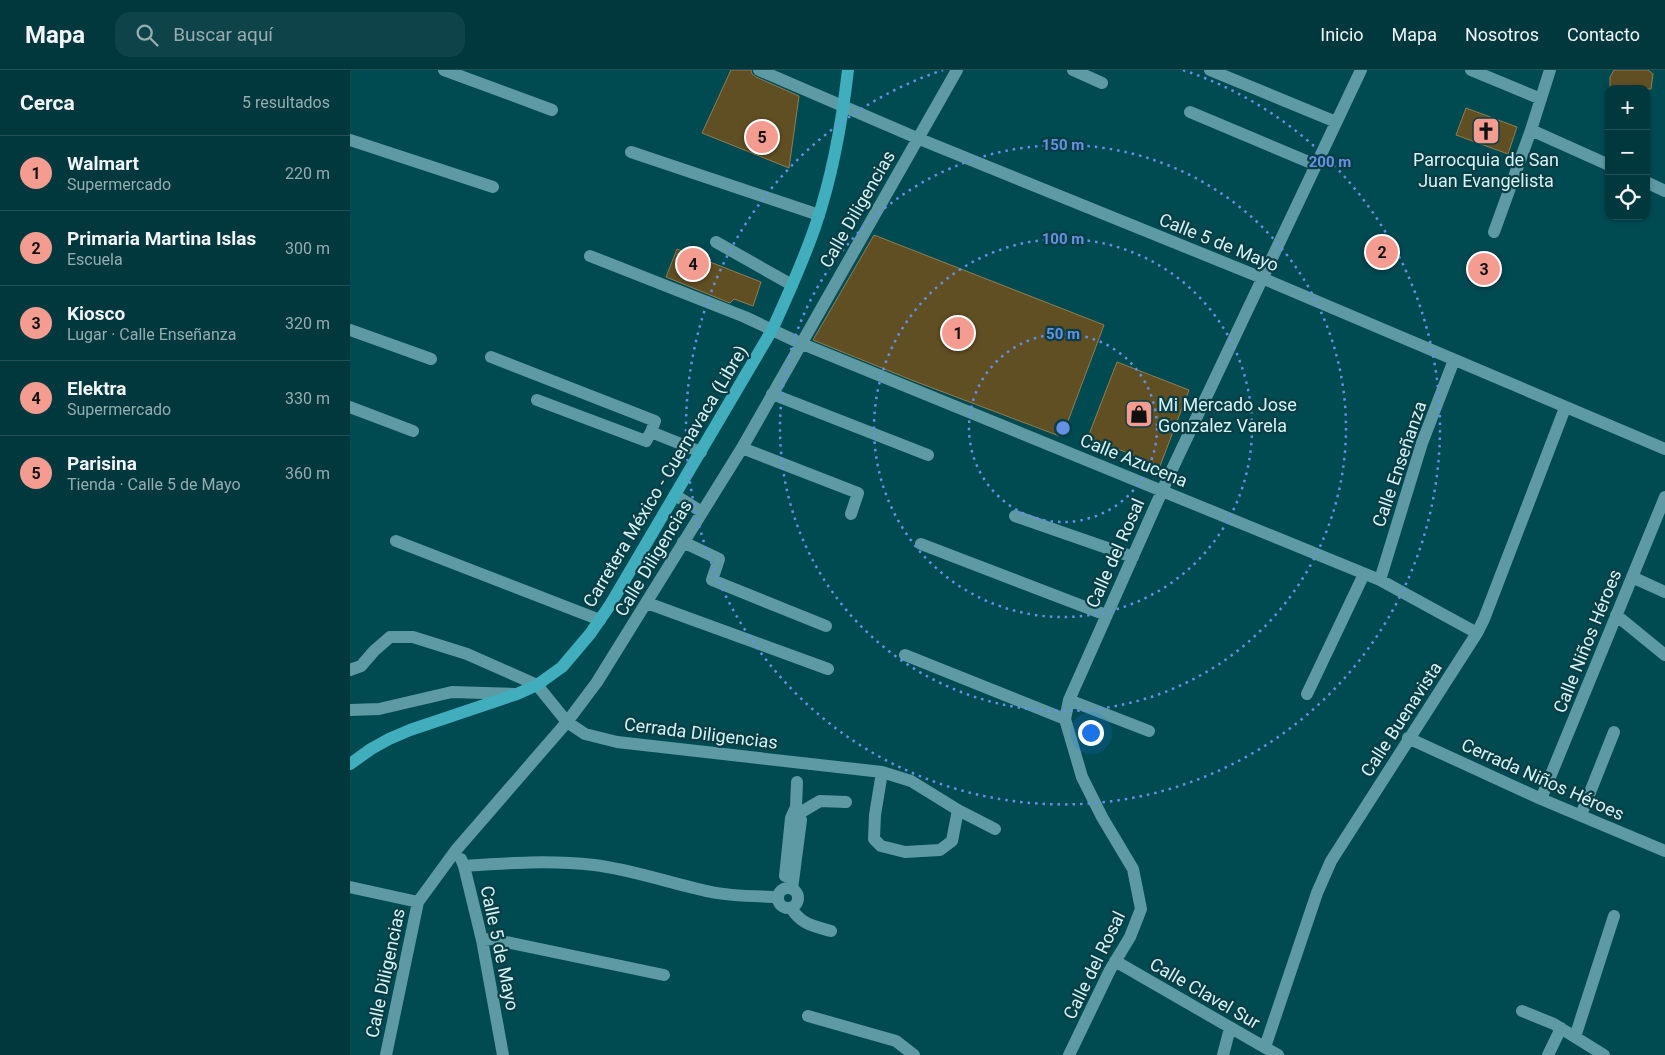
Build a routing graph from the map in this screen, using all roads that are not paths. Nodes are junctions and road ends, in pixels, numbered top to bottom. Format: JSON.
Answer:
{"nodes":[{"id":1,"x":444,"y":70,"type":"edge"},
{"id":2,"x":759,"y":70,"type":"edge"},
{"id":3,"x":848,"y":70,"type":"edge"},
{"id":4,"x":957,"y":70,"type":"edge"},
{"id":5,"x":1073,"y":70,"type":"edge"},
{"id":6,"x":1210,"y":70,"type":"edge"},
{"id":7,"x":1361,"y":70,"type":"edge"},
{"id":8,"x":1471,"y":70,"type":"edge"},
{"id":9,"x":1550,"y":70,"type":"edge"},
{"id":10,"x":1102,"y":83,"type":"dead end"},
{"id":11,"x":1540,"y":99,"type":"junction"},
{"id":12,"x":843,"y":105,"type":"junction"},
{"id":13,"x":552,"y":110,"type":"dead end"},
{"id":14,"x":1190,"y":112,"type":"dead end"},
{"id":15,"x":1336,"y":122,"type":"junction"},
{"id":16,"x":1531,"y":130,"type":"junction"},
{"id":17,"x":917,"y":138,"type":"junction"},
{"id":18,"x":350,"y":140,"type":"edge"},
{"id":19,"x":631,"y":152,"type":"dead end"},
{"id":20,"x":1605,"y":163,"type":"edge"},
{"id":21,"x":1316,"y":165,"type":"junction"},
{"id":22,"x":1650,"y":184,"type":"edge"},
{"id":23,"x":493,"y":187,"type":"dead end"},
{"id":24,"x":1665,"y":191,"type":"edge"},
{"id":25,"x":819,"y":215,"type":"junction"},
{"id":26,"x":1494,"y":232,"type":"dead end"},
{"id":27,"x":716,"y":242,"type":"dead end"},
{"id":28,"x":590,"y":256,"type":"dead end"},
{"id":29,"x":1262,"y":278,"type":"junction"},
{"id":30,"x":792,"y":285,"type":"junction"},
{"id":31,"x":350,"y":330,"type":"edge"},
{"id":32,"x":772,"y":330,"type":"junction"},
{"id":33,"x":800,"y":343,"type":"junction"},
{"id":34,"x":491,"y":357,"type":"dead end"},
{"id":35,"x":431,"y":359,"type":"dead end"},
{"id":36,"x":1454,"y":360,"type":"junction"},
{"id":37,"x":772,"y":394,"type":"junction"},
{"id":38,"x":536,"y":400,"type":"dead end"},
{"id":39,"x":350,"y":407,"type":"edge"},
{"id":40,"x":1565,"y":408,"type":"junction"},
{"id":41,"x":413,"y":431,"type":"dead end"},
{"id":42,"x":651,"y":432,"type":"junction"},
{"id":43,"x":742,"y":448,"type":"junction"},
{"id":44,"x":1665,"y":449,"type":"edge"},
{"id":45,"x":701,"y":452,"type":"junction"},
{"id":46,"x":928,"y":454,"type":"dead end"},
{"id":47,"x":1163,"y":491,"type":"junction"},
{"id":48,"x":675,"y":496,"type":"junction"},
{"id":49,"x":1665,"y":496,"type":"edge"},
{"id":50,"x":702,"y":512,"type":"junction"},
{"id":51,"x":851,"y":514,"type":"dead end"},
{"id":52,"x":1015,"y":516,"type":"dead end"},
{"id":53,"x":396,"y":541,"type":"dead end"},
{"id":54,"x":683,"y":542,"type":"junction"},
{"id":55,"x":921,"y":544,"type":"dead end"},
{"id":56,"x":1133,"y":557,"type":"junction"},
{"id":57,"x":1364,"y":574,"type":"junction"},
{"id":58,"x":1632,"y":577,"type":"junction"},
{"id":59,"x":1380,"y":580,"type":"junction"},
{"id":60,"x":1665,"y":592,"type":"edge"},
{"id":61,"x":647,"y":603,"type":"junction"},
{"id":62,"x":1106,"y":615,"type":"junction"},
{"id":63,"x":1616,"y":616,"type":"junction"},
{"id":64,"x":600,"y":620,"type":"junction"},
{"id":65,"x":826,"y":626,"type":"dead end"},
{"id":66,"x":1477,"y":633,"type":"junction"},
{"id":67,"x":905,"y":655,"type":"dead end"},
{"id":68,"x":1665,"y":655,"type":"edge"},
{"id":69,"x":828,"y":668,"type":"dead end"},
{"id":70,"x":350,"y":670,"type":"edge"},
{"id":71,"x":537,"y":685,"type":"junction"},
{"id":72,"x":518,"y":694,"type":"junction"},
{"id":73,"x":1307,"y":694,"type":"dead end"},
{"id":74,"x":1069,"y":700,"type":"junction"},
{"id":75,"x":350,"y":710,"type":"edge"},
{"id":76,"x":1065,"y":719,"type":"junction"},
{"id":77,"x":567,"y":722,"type":"junction"},
{"id":78,"x":1149,"y":731,"type":"dead end"},
{"id":79,"x":1614,"y":732,"type":"dead end"},
{"id":80,"x":1408,"y":738,"type":"junction"},
{"id":81,"x":350,"y":764,"type":"edge"},
{"id":82,"x":882,"y":772,"type":"junction"},
{"id":83,"x":797,"y":782,"type":"dead end"},
{"id":84,"x":1541,"y":799,"type":"junction"},
{"id":85,"x":846,"y":802,"type":"dead end"},
{"id":86,"x":958,"y":810,"type":"junction"},
{"id":87,"x":795,"y":813,"type":"junction"},
{"id":88,"x":1581,"y":816,"type":"junction"},
{"id":89,"x":995,"y":829,"type":"dead end"},
{"id":90,"x":456,"y":850,"type":"junction"},
{"id":91,"x":1665,"y":851,"type":"edge"},
{"id":92,"x":464,"y":866,"type":"junction"},
{"id":93,"x":350,"y":887,"type":"edge"},
{"id":94,"x":784,"y":891,"type":"junction"},
{"id":95,"x":418,"y":902,"type":"junction"},
{"id":96,"x":1614,"y":916,"type":"dead end"},
{"id":97,"x":832,"y":931,"type":"dead end"},
{"id":98,"x":482,"y":940,"type":"junction"},
{"id":99,"x":1115,"y":961,"type":"junction"},
{"id":100,"x":664,"y":974,"type":"dead end"},
{"id":101,"x":1522,"y":1012,"type":"dead end"},
{"id":102,"x":808,"y":1016,"type":"dead end"},
{"id":103,"x":1230,"y":1028,"type":"junction"},
{"id":104,"x":1561,"y":1028,"type":"junction"},
{"id":105,"x":1575,"y":1037,"type":"junction"},
{"id":106,"x":1265,"y":1047,"type":"junction"},
{"id":107,"x":386,"y":1055,"type":"edge"},
{"id":108,"x":504,"y":1055,"type":"edge"},
{"id":109,"x":914,"y":1055,"type":"edge"},
{"id":110,"x":1070,"y":1055,"type":"edge"},
{"id":111,"x":1223,"y":1055,"type":"edge"},
{"id":112,"x":1278,"y":1055,"type":"edge"},
{"id":113,"x":1548,"y":1055,"type":"edge"},
{"id":114,"x":1604,"y":1055,"type":"edge"}],
"edges":[{"from":1,"to":13,"type":"street"},
{"from":2,"to":12,"type":"street","name":"Calle 5 de Mayo"},
{"from":3,"to":12,"type":"main road","name":"Carretera México - Cuernavaca (Libre)"},
{"from":4,"to":17,"type":"street","name":"Calle Diligencias"},
{"from":5,"to":10,"type":"street"},
{"from":6,"to":15,"type":"street"},
{"from":7,"to":15,"type":"street","name":"Calle del Rosal"},
{"from":8,"to":11,"type":"street"},
{"from":9,"to":11,"type":"street"},
{"from":11,"to":16,"type":"street"},
{"from":12,"to":17,"type":"street","name":"Calle 5 de Mayo"},
{"from":12,"to":25,"type":"main road","name":"Carretera México - Cuernavaca (Libre)"},
{"from":14,"to":21,"type":"street"},
{"from":15,"to":21,"type":"street","name":"Calle del Rosal"},
{"from":16,"to":20,"type":"street"},
{"from":16,"to":26,"type":"street"},
{"from":17,"to":29,"type":"street","name":"Calle 5 de Mayo"},
{"from":17,"to":33,"type":"street","name":"Calle Diligencias"},
{"from":18,"to":23,"type":"street"},
{"from":19,"to":25,"type":"street"},
{"from":21,"to":29,"type":"street","name":"Calle del Rosal"},
{"from":22,"to":24,"type":"street"},
{"from":25,"to":30,"type":"main road","name":"Carretera México - Cuernavaca (Libre)"},
{"from":27,"to":30,"type":"street"},
{"from":28,"to":32,"type":"street","name":"Calle Azucena"},
{"from":29,"to":36,"type":"street","name":"Calle 5 de Mayo"},
{"from":29,"to":47,"type":"street","name":"Calle del Rosal"},
{"from":30,"to":32,"type":"main road","name":"Carretera México - Cuernavaca (Libre)"},
{"from":31,"to":35,"type":"street"},
{"from":32,"to":33,"type":"street","name":"Calle Azucena"},
{"from":32,"to":45,"type":"main road","name":"Carretera México - Cuernavaca (Libre)"},
{"from":33,"to":37,"type":"street","name":"Calle Diligencias"},
{"from":33,"to":47,"type":"street","name":"Calle Azucena"},
{"from":34,"to":42,"type":"street"},
{"from":36,"to":40,"type":"street","name":"Calle 5 de Mayo"},
{"from":36,"to":59,"type":"street","name":"Calle Enseñanza"},
{"from":37,"to":43,"type":"street","name":"Calle Diligencias"},
{"from":37,"to":46,"type":"street"},
{"from":38,"to":42,"type":"street"},
{"from":39,"to":41,"type":"street"},
{"from":40,"to":44,"type":"street","name":"Calle 5 de Mayo"},
{"from":40,"to":66,"type":"street","name":"Calle Buenavista"},
{"from":42,"to":45,"type":"street"},
{"from":43,"to":50,"type":"street","name":"Calle Diligencias"},
{"from":43,"to":51,"type":"street"},
{"from":45,"to":48,"type":"main road","name":"Carretera México - Cuernavaca (Libre)"},
{"from":47,"to":56,"type":"street","name":"Calle del Rosal"},
{"from":47,"to":57,"type":"street","name":"Calle Azucena"},
{"from":48,"to":50,"type":"street"},
{"from":48,"to":64,"type":"main road","name":"Carretera México - Cuernavaca (Libre)"},
{"from":49,"to":58,"type":"street","name":"Calle Niños Héroes"},
{"from":50,"to":54,"type":"street","name":"Calle Diligencias"},
{"from":52,"to":56,"type":"street"},
{"from":53,"to":64,"type":"street"},
{"from":54,"to":61,"type":"street","name":"Calle Diligencias"},
{"from":54,"to":65,"type":"street"},
{"from":55,"to":62,"type":"street"},
{"from":56,"to":62,"type":"street","name":"Calle del Rosal"},
{"from":57,"to":59,"type":"street","name":"Calle Azucena"},
{"from":57,"to":73,"type":"street"},
{"from":58,"to":60,"type":"street"},
{"from":58,"to":63,"type":"street","name":"Calle Niños Héroes"},
{"from":59,"to":66,"type":"street","name":"Calle Azucena"},
{"from":61,"to":69,"type":"street"},
{"from":61,"to":77,"type":"street","name":"Calle Diligencias"},
{"from":62,"to":74,"type":"street","name":"Calle del Rosal"},
{"from":63,"to":68,"type":"street"},
{"from":63,"to":84,"type":"street","name":"Calle Niños Héroes"},
{"from":64,"to":71,"type":"main road","name":"Carretera México - Cuernavaca (Libre)"},
{"from":66,"to":80,"type":"street","name":"Calle Buenavista"},
{"from":67,"to":76,"type":"street"},
{"from":70,"to":71,"type":"street"},
{"from":71,"to":72,"type":"main road","name":"Carretera México - Cuernavaca (Libre)"},
{"from":71,"to":77,"type":"street","name":"Cerrada Diligencias"},
{"from":72,"to":75,"type":"street"},
{"from":72,"to":81,"type":"main road","name":"Carretera México - Cuernavaca (Libre)"},
{"from":74,"to":76,"type":"street","name":"Calle del Rosal"},
{"from":74,"to":78,"type":"street"},
{"from":76,"to":99,"type":"street","name":"Calle del Rosal"},
{"from":77,"to":82,"type":"street","name":"Cerrada Diligencias"},
{"from":77,"to":90,"type":"street","name":"Calle Diligencias"},
{"from":79,"to":88,"type":"street"},
{"from":80,"to":84,"type":"street","name":"Cerrada Niños Héroes"},
{"from":80,"to":106,"type":"street","name":"Calle Buenavista"},
{"from":82,"to":86,"type":"street","name":"Cerrada Diligencias"},
{"from":82,"to":86,"type":"street"},
{"from":83,"to":87,"type":"street"},
{"from":84,"to":88,"type":"street","name":"Cerrada Niños Héroes"},
{"from":85,"to":87,"type":"street"},
{"from":86,"to":89,"type":"street","name":"Cerrada Diligencias"},
{"from":87,"to":94,"type":"street"},
{"from":88,"to":91,"type":"street","name":"Cerrada Niños Héroes"},
{"from":90,"to":92,"type":"street","name":"Calle 5 de Mayo"},
{"from":90,"to":95,"type":"street","name":"Calle Diligencias"},
{"from":92,"to":94,"type":"street"},
{"from":92,"to":98,"type":"street","name":"Calle 5 de Mayo"},
{"from":93,"to":95,"type":"street"},
{"from":94,"to":97,"type":"street"},
{"from":95,"to":107,"type":"street","name":"Calle Diligencias"},
{"from":96,"to":105,"type":"street"},
{"from":98,"to":100,"type":"street"},
{"from":98,"to":108,"type":"street","name":"Calle 5 de Mayo"},
{"from":99,"to":103,"type":"street","name":"Calle Clavel Sur"},
{"from":99,"to":110,"type":"street","name":"Calle del Rosal"},
{"from":101,"to":104,"type":"street"},
{"from":102,"to":109,"type":"street"},
{"from":103,"to":106,"type":"street","name":"Calle Clavel Sur"},
{"from":103,"to":111,"type":"street"},
{"from":104,"to":105,"type":"street"},
{"from":104,"to":113,"type":"street"},
{"from":105,"to":114,"type":"street"},
{"from":106,"to":112,"type":"street","name":"Calle Clavel Sur"}]}
